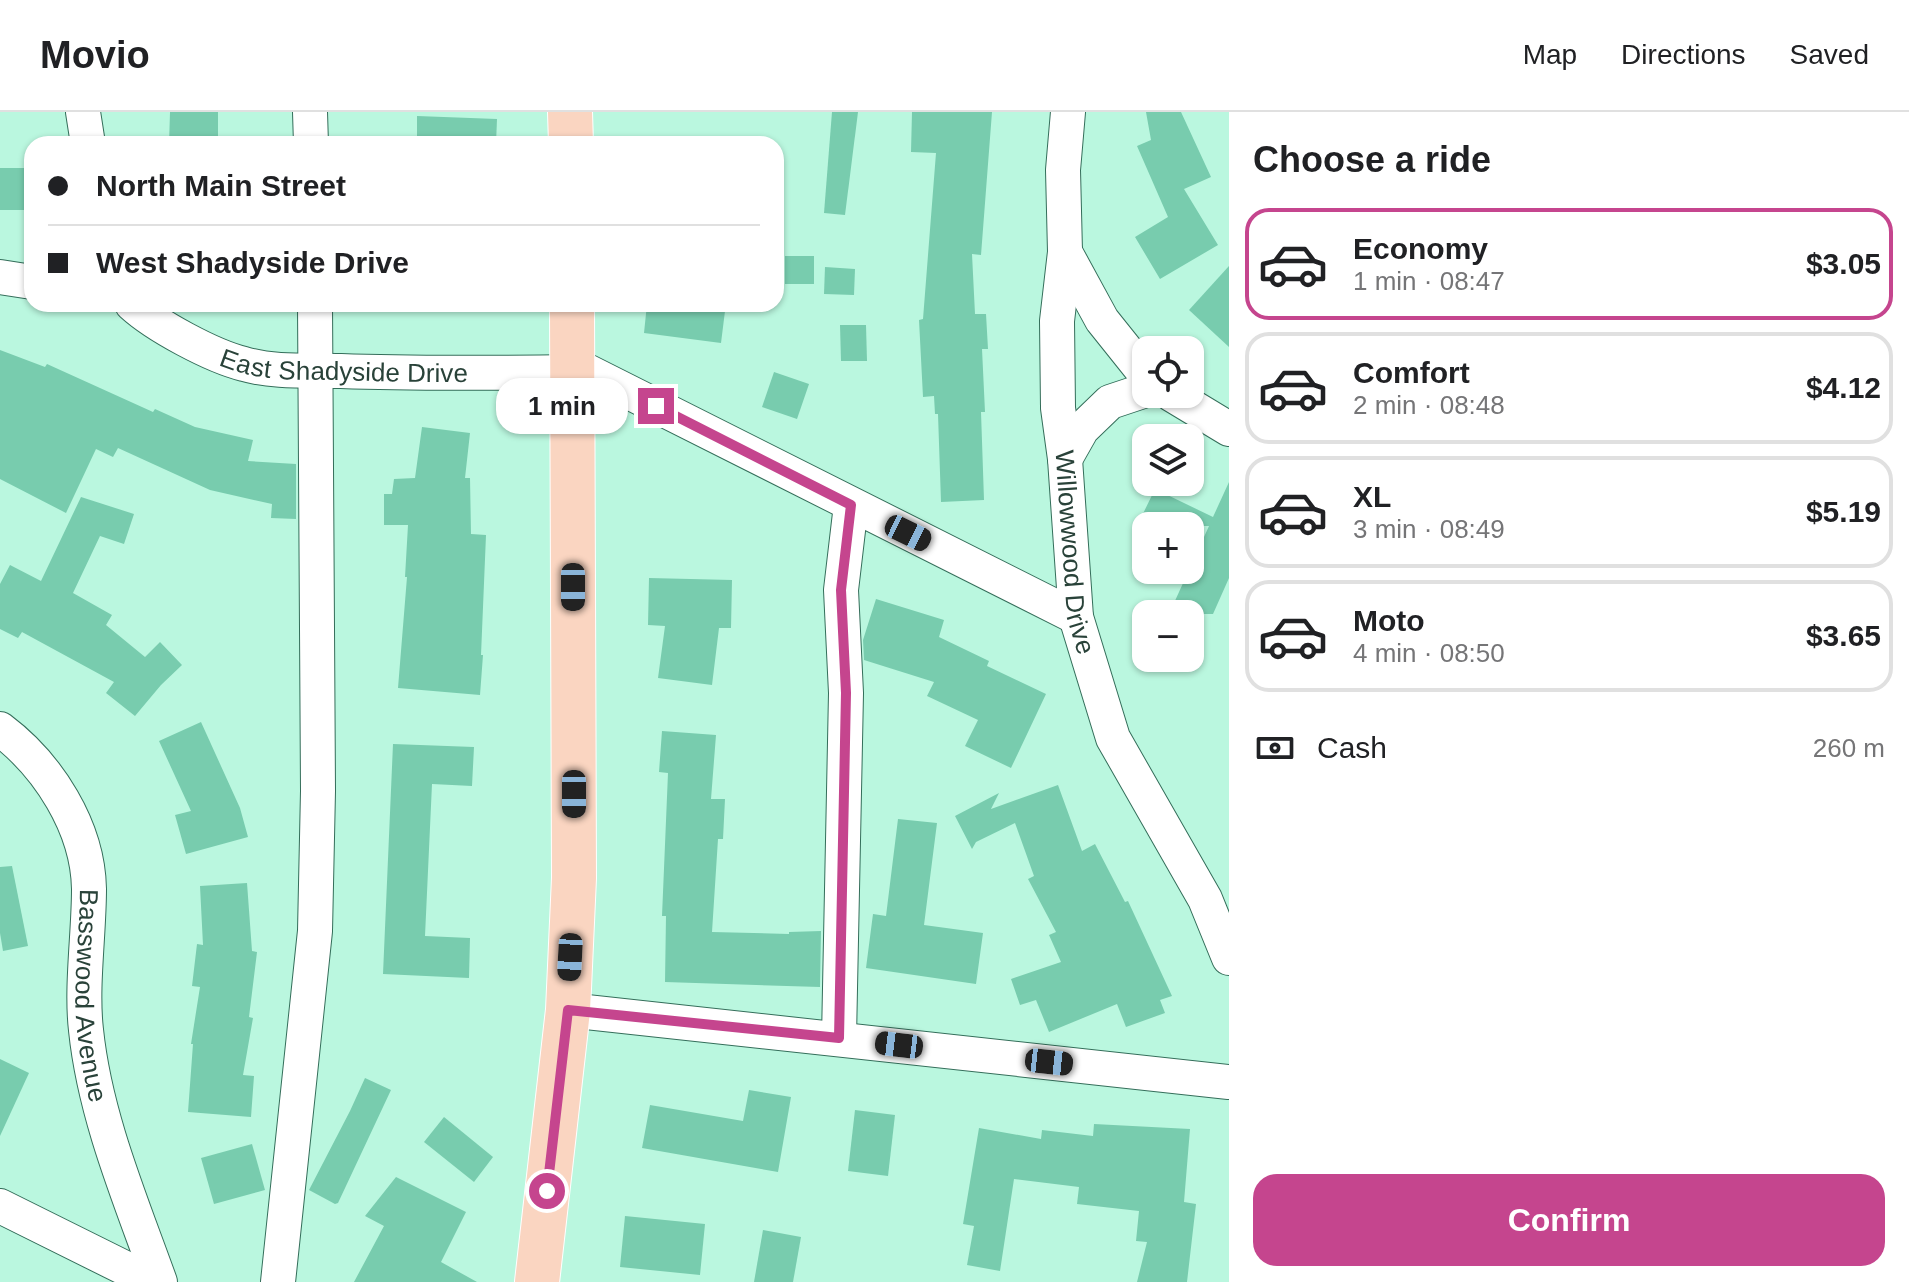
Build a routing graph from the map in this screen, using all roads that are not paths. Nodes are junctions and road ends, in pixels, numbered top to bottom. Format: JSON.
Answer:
{"nodes":[{"id":1,"x":83,"y":112,"type":"edge"},
{"id":2,"x":310,"y":112,"type":"edge"},
{"id":3,"x":570,"y":112,"type":"edge"},
{"id":4,"x":1068,"y":112,"type":"edge"},
{"id":5,"x":87,"y":136,"type":"edge"},
{"id":6,"x":311,"y":136,"type":"edge"},
{"id":7,"x":571,"y":136,"type":"edge"},
{"id":8,"x":1065,"y":252,"type":"junction"},
{"id":9,"x":0,"y":277,"type":"edge"},
{"id":10,"x":24,"y":281,"type":"edge"},
{"id":11,"x":143,"y":312,"type":"edge"},
{"id":12,"x":315,"y":312,"type":"edge"},
{"id":13,"x":572,"y":312,"type":"edge"},
{"id":14,"x":1132,"y":358,"type":"edge"},
{"id":15,"x":573,"y":368,"type":"junction"},
{"id":16,"x":317,"y":371,"type":"junction"},
{"id":17,"x":1132,"y":395,"type":"edge"},
{"id":18,"x":1194,"y":408,"type":"edge"},
{"id":19,"x":1229,"y":429,"type":"edge"},
{"id":20,"x":1065,"y":459,"type":"junction"},
{"id":21,"x":851,"y":505,"type":"junction"},
{"id":22,"x":1076,"y":617,"type":"junction"},
{"id":23,"x":0,"y":729,"type":"edge"},
{"id":24,"x":1229,"y":958,"type":"edge"},
{"id":25,"x":568,"y":1010,"type":"junction"},
{"id":26,"x":839,"y":1038,"type":"junction"},
{"id":27,"x":1229,"y":1082,"type":"edge"},
{"id":28,"x":0,"y":1206,"type":"edge"},
{"id":29,"x":153,"y":1282,"type":"edge"},
{"id":30,"x":160,"y":1282,"type":"edge"},
{"id":31,"x":278,"y":1282,"type":"edge"},
{"id":32,"x":537,"y":1282,"type":"edge"}],
"edges":[{"from":1,"to":5,"type":"street"},
{"from":2,"to":6,"type":"street"},
{"from":3,"to":7,"type":"main road"},
{"from":4,"to":8,"type":"street","name":"Willowwood Drive"},
{"from":8,"to":14,"type":"street"},
{"from":8,"to":20,"type":"street","name":"Willowwood Drive"},
{"from":9,"to":10,"type":"street"},
{"from":11,"to":16,"type":"street","name":"East Shadyside Drive"},
{"from":12,"to":16,"type":"street"},
{"from":13,"to":15,"type":"main road"},
{"from":15,"to":16,"type":"street","name":"East Shadyside Drive"},
{"from":15,"to":21,"type":"street"},
{"from":15,"to":25,"type":"main road"},
{"from":16,"to":31,"type":"street"},
{"from":17,"to":20,"type":"street"},
{"from":18,"to":19,"type":"street"},
{"from":20,"to":22,"type":"street","name":"Willowwood Drive"},
{"from":21,"to":22,"type":"street"},
{"from":21,"to":26,"type":"street"},
{"from":22,"to":24,"type":"street","name":"Willowwood Drive"},
{"from":23,"to":30,"type":"street","name":"Basswood Avenue"},
{"from":25,"to":26,"type":"street"},
{"from":25,"to":32,"type":"main road"},
{"from":26,"to":27,"type":"street"},
{"from":28,"to":29,"type":"street"}]}
